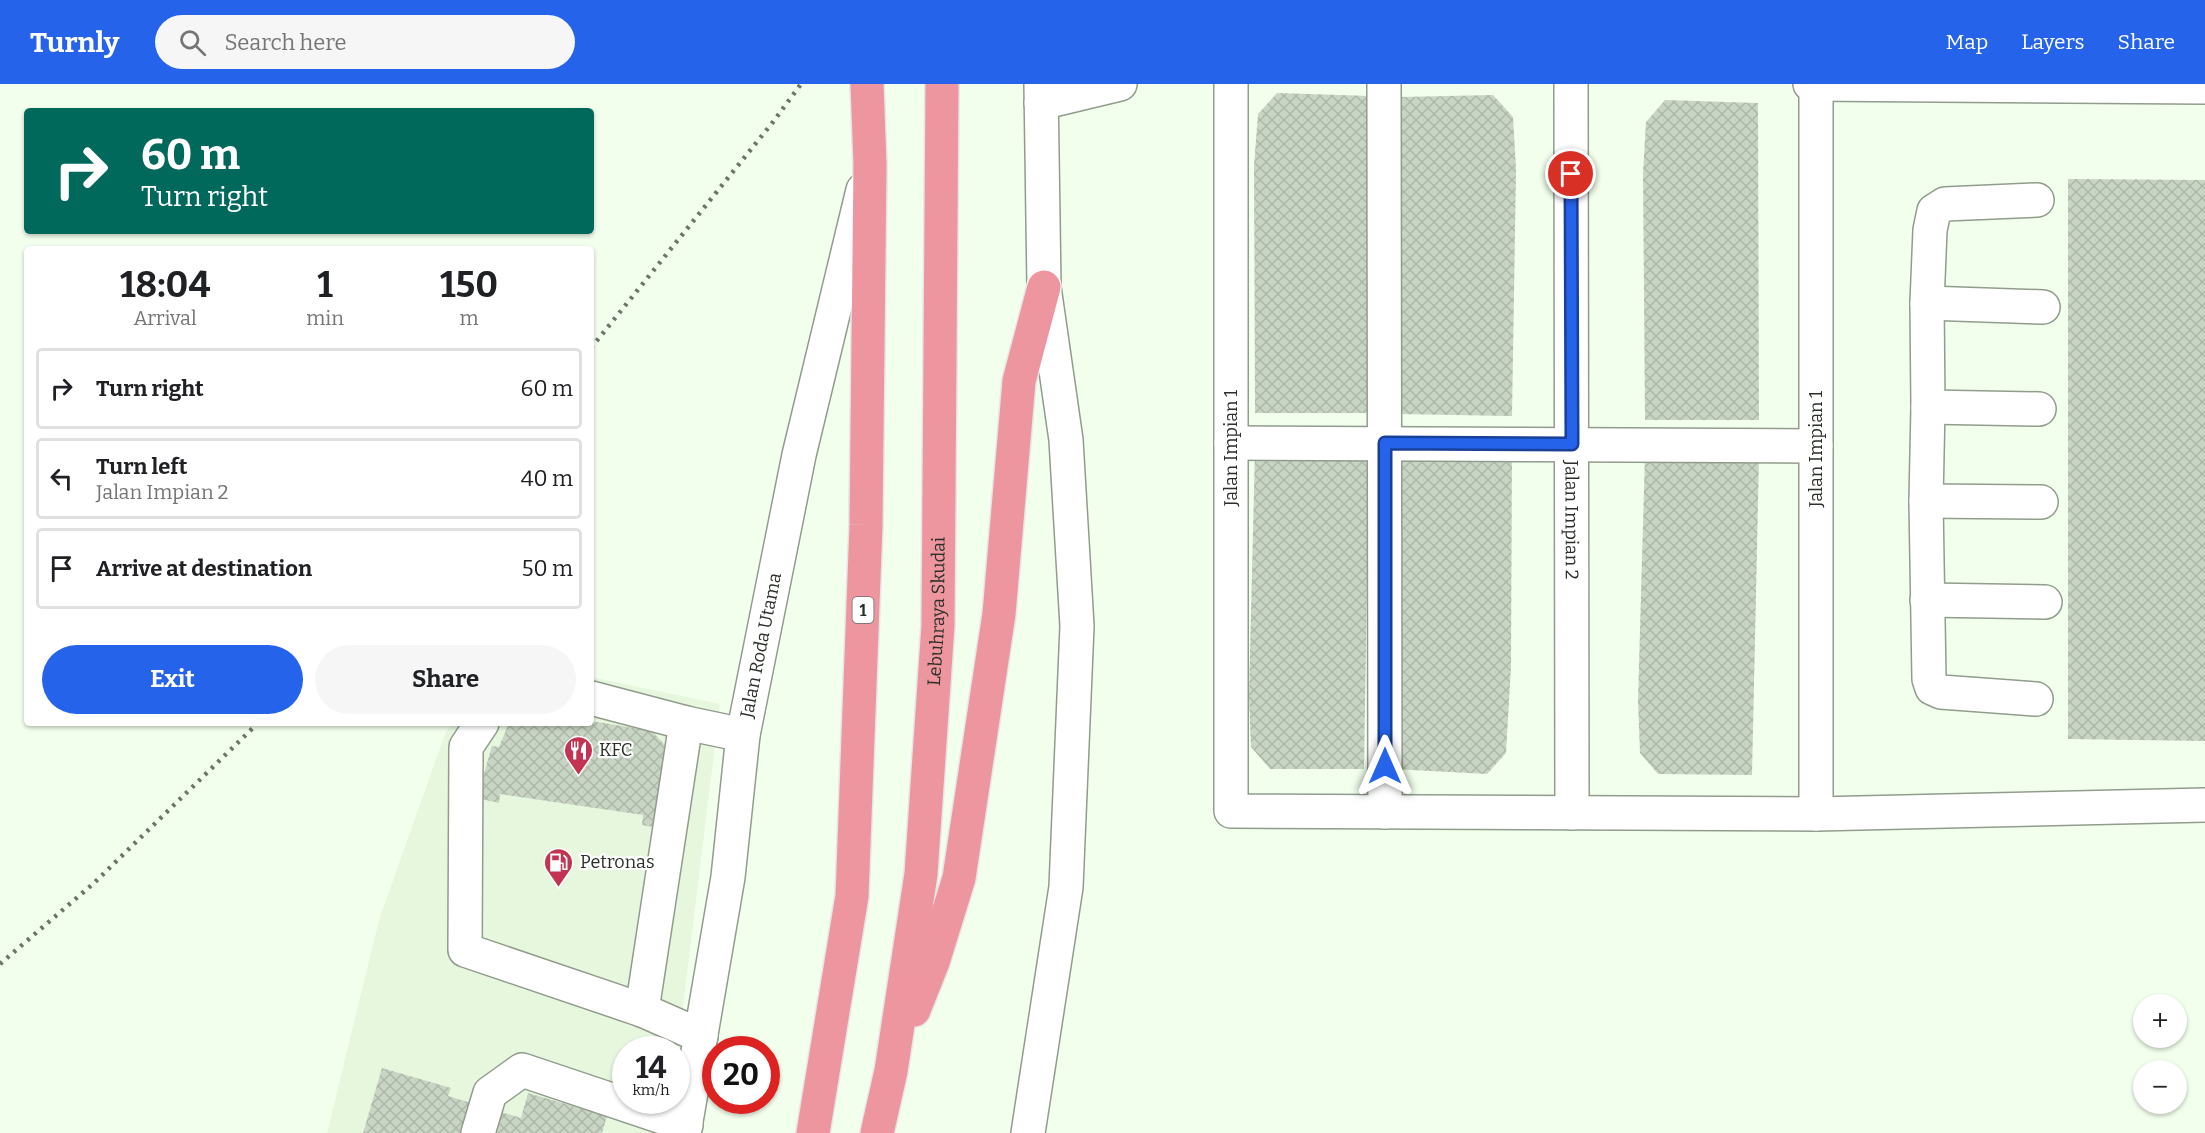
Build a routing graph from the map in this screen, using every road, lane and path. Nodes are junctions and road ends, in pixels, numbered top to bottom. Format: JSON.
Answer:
{"nodes":[{"id":1,"x":867,"y":84,"type":"edge"},
{"id":2,"x":942,"y":84,"type":"edge"},
{"id":3,"x":1120,"y":84,"type":"edge"},
{"id":4,"x":1231,"y":84,"type":"edge"},
{"id":5,"x":1384,"y":84,"type":"edge"},
{"id":6,"x":1571,"y":84,"type":"edge"},
{"id":7,"x":1810,"y":84,"type":"edge"},
{"id":8,"x":1816,"y":84,"type":"edge"},
{"id":9,"x":2205,"y":87,"type":"edge"},
{"id":10,"x":1041,"y":93,"type":"edge"},
{"id":11,"x":870,"y":164,"type":"junction"},
{"id":12,"x":2037,"y":200,"type":"dead end"},
{"id":13,"x":1044,"y":287,"type":"junction"},
{"id":14,"x":1927,"y":303,"type":"junction"},
{"id":15,"x":2043,"y":306,"type":"dead end"},
{"id":16,"x":1928,"y":407,"type":"junction"},
{"id":17,"x":2039,"y":409,"type":"dead end"},
{"id":18,"x":1231,"y":443,"type":"junction"},
{"id":19,"x":1385,"y":443,"type":"junction"},
{"id":20,"x":1572,"y":444,"type":"junction"},
{"id":21,"x":1816,"y":446,"type":"junction"},
{"id":22,"x":1926,"y":501,"type":"junction"},
{"id":23,"x":2041,"y":502,"type":"dead end"},
{"id":24,"x":1927,"y":600,"type":"junction"},
{"id":25,"x":2045,"y":602,"type":"dead end"},
{"id":26,"x":594,"y":699,"type":"edge"},
{"id":27,"x":2036,"y":699,"type":"dead end"},
{"id":28,"x":686,"y":723,"type":"junction"},
{"id":29,"x":480,"y":726,"type":"edge"},
{"id":30,"x":743,"y":735,"type":"junction"},
{"id":31,"x":2205,"y":805,"type":"edge"},
{"id":32,"x":1385,"y":812,"type":"junction"},
{"id":33,"x":1572,"y":813,"type":"junction"},
{"id":34,"x":1816,"y":814,"type":"junction"},
{"id":35,"x":642,"y":1010,"type":"junction"},
{"id":36,"x":701,"y":1036,"type":"junction"},
{"id":37,"x":891,"y":1071,"type":"junction"},
{"id":38,"x":630,"y":1120,"type":"edge"},
{"id":39,"x":685,"y":1129,"type":"edge"},
{"id":40,"x":478,"y":1133,"type":"edge"},
{"id":41,"x":813,"y":1133,"type":"edge"},
{"id":42,"x":877,"y":1133,"type":"edge"},
{"id":43,"x":1028,"y":1133,"type":"edge"}],
"edges":[{"from":1,"to":11,"type":"highway","number":"1"},
{"from":2,"to":37,"type":"highway","name":"Lebuhraya Skudai"},
{"from":3,"to":10,"type":"street"},
{"from":4,"to":18,"type":"street","name":"Jalan Impian 1"},
{"from":5,"to":19,"type":"street"},
{"from":6,"to":20,"type":"street","name":"Jalan Impian 2"},
{"from":7,"to":8,"type":"street"},
{"from":8,"to":9,"type":"street"},
{"from":8,"to":21,"type":"street","name":"Jalan Impian 1"},
{"from":10,"to":13,"type":"street"},
{"from":11,"to":30,"type":"street","name":"Jalan Roda Utama"},
{"from":11,"to":41,"type":"highway","number":"1"},
{"from":12,"to":14,"type":"street"},
{"from":13,"to":37,"type":"highway"},
{"from":13,"to":43,"type":"street"},
{"from":14,"to":15,"type":"street"},
{"from":14,"to":16,"type":"street"},
{"from":16,"to":17,"type":"street"},
{"from":16,"to":22,"type":"street"},
{"from":18,"to":19,"type":"street"},
{"from":18,"to":32,"type":"street","name":"Jalan Impian 1"},
{"from":19,"to":20,"type":"street"},
{"from":19,"to":32,"type":"street"},
{"from":20,"to":21,"type":"street"},
{"from":20,"to":33,"type":"street","name":"Jalan Impian 2"},
{"from":21,"to":34,"type":"street","name":"Jalan Impian 1"},
{"from":22,"to":23,"type":"street"},
{"from":22,"to":24,"type":"street"},
{"from":24,"to":25,"type":"street"},
{"from":24,"to":27,"type":"street"},
{"from":26,"to":28,"type":"street"},
{"from":28,"to":30,"type":"street"},
{"from":28,"to":35,"type":"street"},
{"from":29,"to":35,"type":"street"},
{"from":30,"to":36,"type":"street","name":"Jalan Roda Utama"},
{"from":31,"to":34,"type":"street"},
{"from":32,"to":33,"type":"street"},
{"from":33,"to":34,"type":"street"},
{"from":35,"to":36,"type":"street"},
{"from":36,"to":39,"type":"street","name":"Jalan Roda Utama"},
{"from":37,"to":42,"type":"highway","name":"Lebuhraya Skudai"},
{"from":38,"to":39,"type":"street"},
{"from":38,"to":40,"type":"street"}]}
